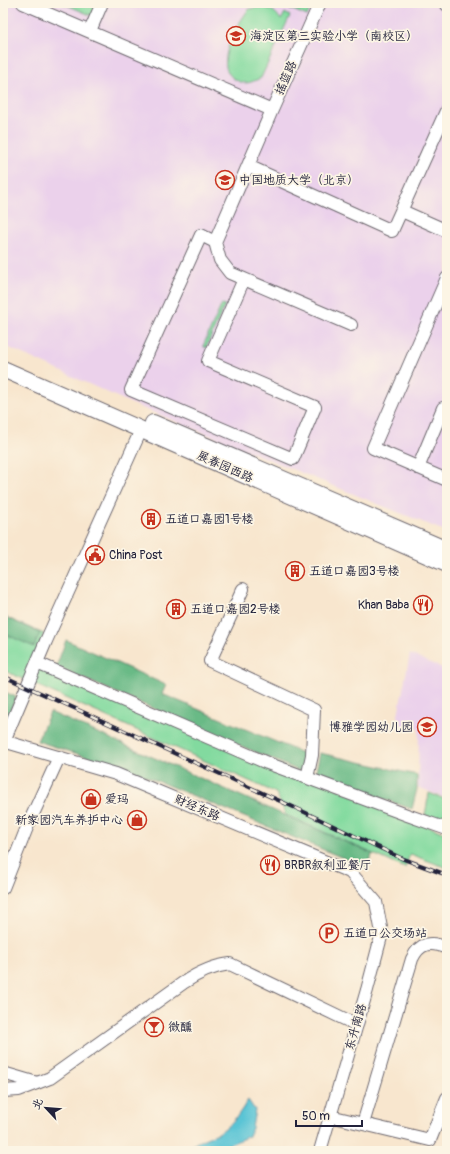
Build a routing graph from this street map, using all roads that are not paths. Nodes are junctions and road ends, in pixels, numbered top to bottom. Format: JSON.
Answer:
{"nodes":[{"id":1,"x":23,"y":3,"type":"edge"},
{"id":2,"x":102,"y":3,"type":"edge"},
{"id":3,"x":320,"y":3,"type":"edge"},
{"id":4,"x":48,"y":8,"type":"edge"},
{"id":5,"x":90,"y":31,"type":"junction"},
{"id":6,"x":447,"y":109,"type":"edge"},
{"id":7,"x":272,"y":110,"type":"junction"},
{"id":8,"x":248,"y":166,"type":"junction"},
{"id":9,"x":402,"y":212,"type":"junction"},
{"id":10,"x":447,"y":231,"type":"edge"},
{"id":11,"x":215,"y":242,"type":"junction"},
{"id":12,"x":447,"y":278,"type":"edge"},
{"id":13,"x":244,"y":279,"type":"junction"},
{"id":14,"x":351,"y":325,"type":"dead end"},
{"id":15,"x":3,"y":357,"type":"edge"},
{"id":16,"x":3,"y":369,"type":"edge"},
{"id":17,"x":447,"y":409,"type":"edge"},
{"id":18,"x":141,"y":430,"type":"junction"},
{"id":19,"x":418,"y":468,"type":"junction"},
{"id":20,"x":447,"y":480,"type":"edge"},
{"id":21,"x":447,"y":550,"type":"edge"},
{"id":22,"x":447,"y":564,"type":"edge"},
{"id":23,"x":243,"y":589,"type":"dead end"},
{"id":24,"x":37,"y":663,"type":"junction"},
{"id":25,"x":4,"y":741,"type":"edge"},
{"id":26,"x":59,"y":757,"type":"junction"},
{"id":27,"x":307,"y":778,"type":"junction"},
{"id":28,"x":447,"y":829,"type":"edge"},
{"id":29,"x":3,"y":888,"type":"edge"},
{"id":30,"x":376,"y":902,"type":"joint"},
{"id":31,"x":447,"y":948,"type":"edge"},
{"id":32,"x":357,"y":1025,"type":"junction"},
{"id":33,"x":3,"y":1072,"type":"edge"},
{"id":34,"x":37,"y":1083,"type":"junction"},
{"id":35,"x":3,"y":1091,"type":"edge"},
{"id":36,"x":447,"y":1098,"type":"edge"},
{"id":37,"x":330,"y":1116,"type":"junction"},
{"id":38,"x":363,"y":1124,"type":"junction"},
{"id":39,"x":320,"y":1151,"type":"edge"}],
"edges":[{"from":1,"to":4,"type":"street"},
{"from":2,"to":5,"type":"street"},
{"from":3,"to":7,"type":"street","name":"摇篮路"},
{"from":4,"to":5,"type":"street"},
{"from":5,"to":7,"type":"street"},
{"from":6,"to":9,"type":"street"},
{"from":7,"to":8,"type":"street","name":"摇篮路"},
{"from":8,"to":9,"type":"street"},
{"from":8,"to":11,"type":"street","name":"摇篮路"},
{"from":9,"to":10,"type":"street"},
{"from":11,"to":13,"type":"street"},
{"from":11,"to":13,"type":"street"},
{"from":12,"to":19,"type":"street"},
{"from":13,"to":14,"type":"street"},
{"from":15,"to":21,"type":"main road","name":"展春园西路"},
{"from":16,"to":18,"type":"main road","name":"展春园西路"},
{"from":17,"to":19,"type":"street"},
{"from":18,"to":22,"type":"main road","name":"展春园西路"},
{"from":18,"to":24,"type":"street"},
{"from":19,"to":20,"type":"street"},
{"from":23,"to":27,"type":"street"},
{"from":24,"to":25,"type":"street"},
{"from":24,"to":27,"type":"street"},
{"from":25,"to":26,"type":"street","name":"财经东路"},
{"from":26,"to":29,"type":"street"},
{"from":26,"to":30,"type":"street","name":"财经东路"},
{"from":27,"to":28,"type":"street"},
{"from":30,"to":32,"type":"street","name":"东升南路"},
{"from":31,"to":38,"type":"street"},
{"from":32,"to":34,"type":"street"},
{"from":32,"to":37,"type":"street","name":"东升南路"},
{"from":33,"to":34,"type":"street"},
{"from":34,"to":35,"type":"street"},
{"from":36,"to":38,"type":"street"},
{"from":37,"to":38,"type":"street"},
{"from":37,"to":39,"type":"street","name":"东升南路"}]}
